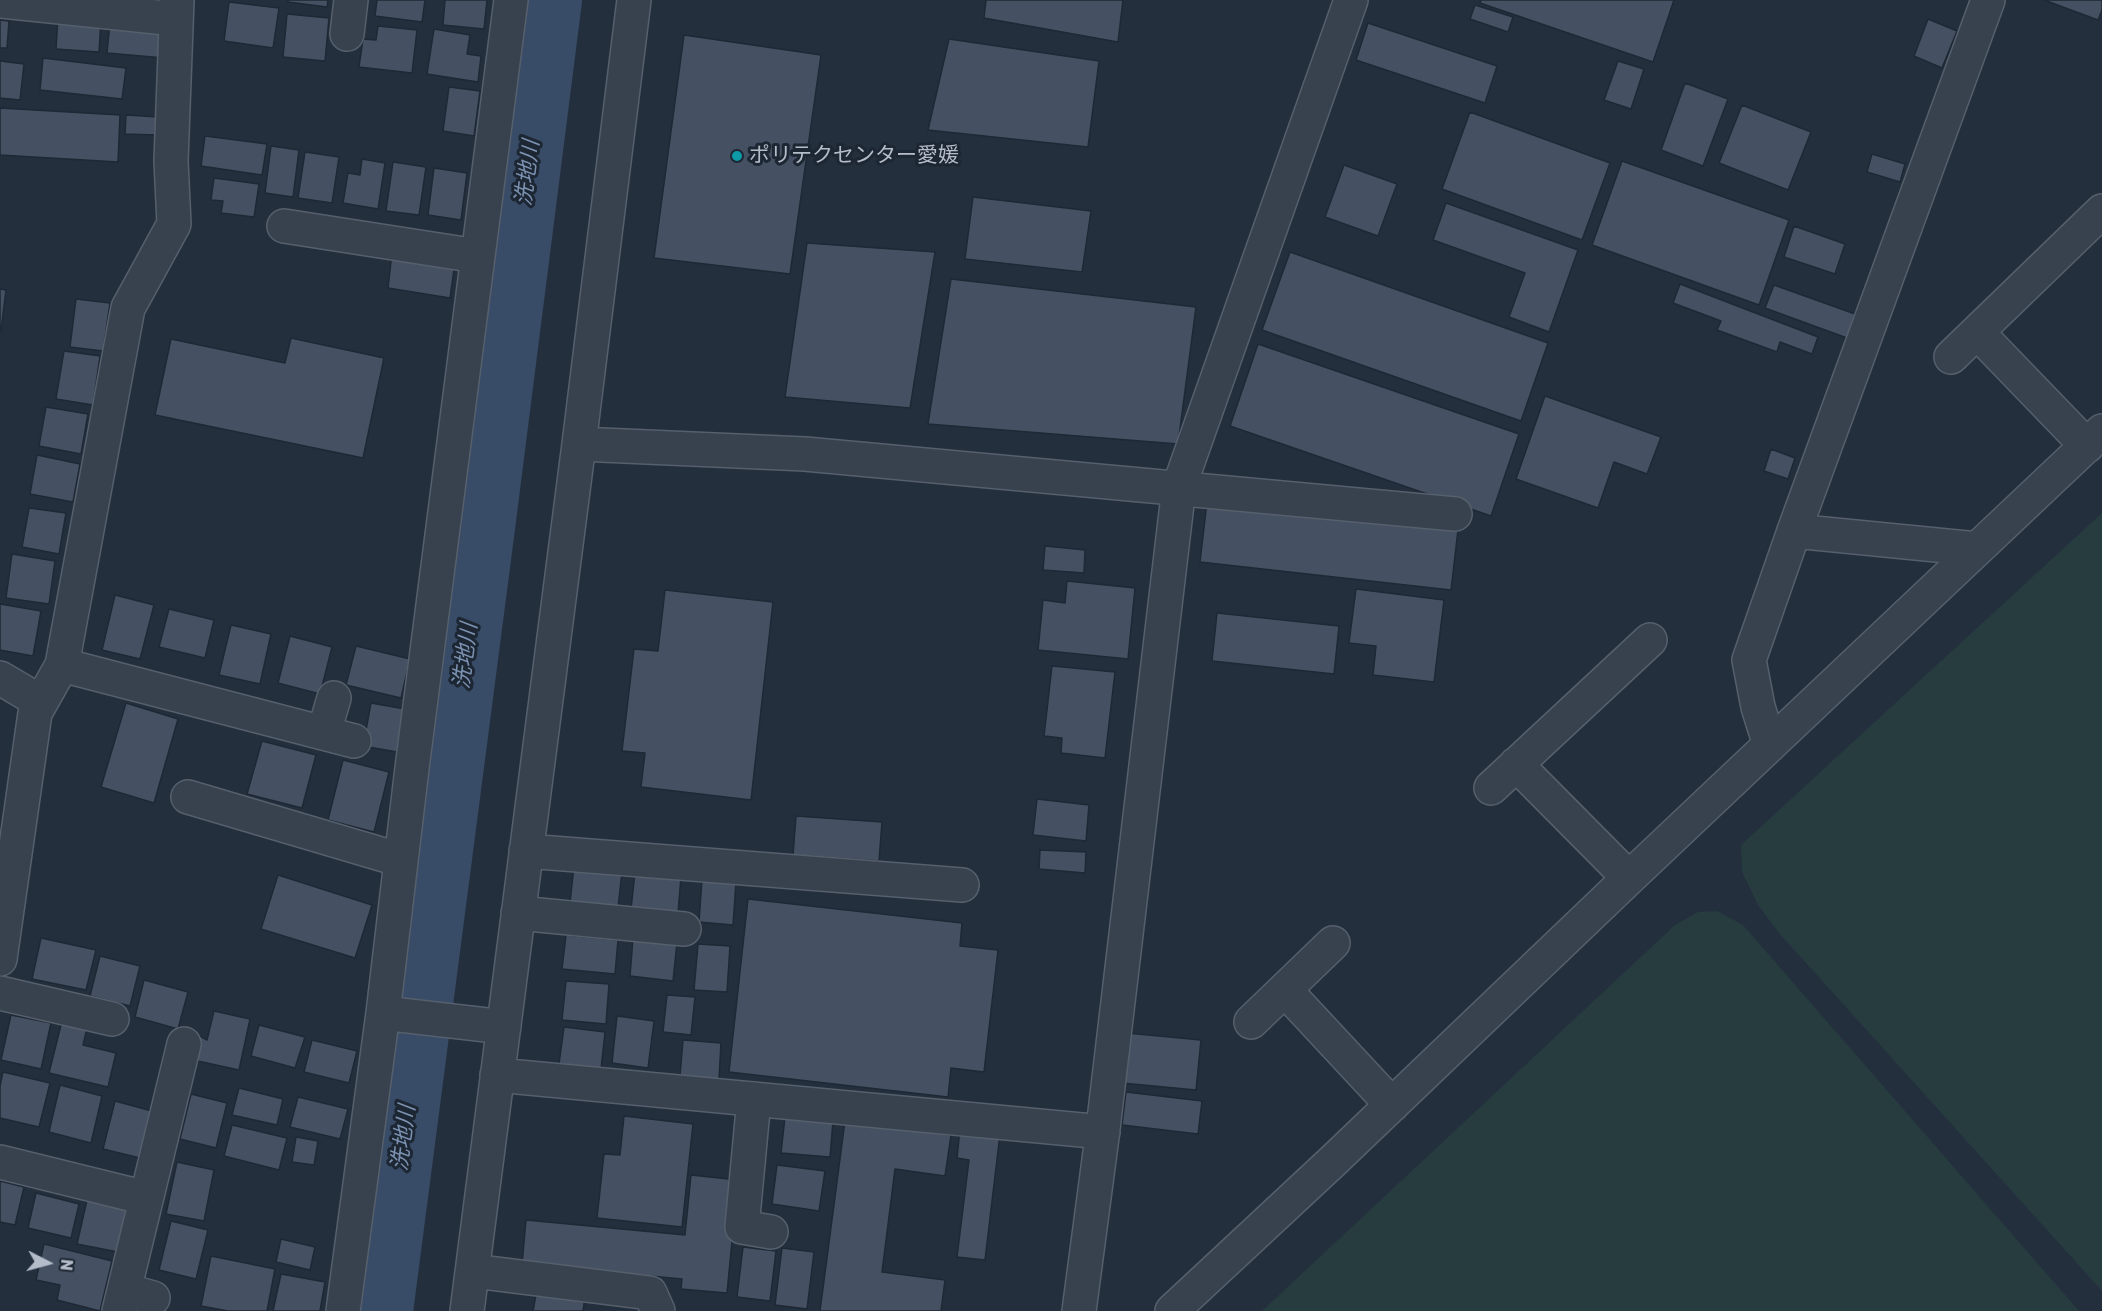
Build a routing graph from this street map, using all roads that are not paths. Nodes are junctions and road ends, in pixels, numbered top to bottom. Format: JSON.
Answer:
{"nodes":[{"id":1,"x":351,"y":0,"type":"edge"},
{"id":2,"x":511,"y":0,"type":"edge"},
{"id":3,"x":634,"y":0,"type":"edge"},
{"id":4,"x":1351,"y":0,"type":"edge"},
{"id":5,"x":1988,"y":0,"type":"edge"},
{"id":6,"x":0,"y":1,"type":"edge"},
{"id":7,"x":177,"y":9,"type":"edge"},
{"id":8,"x":347,"y":34,"type":"dead end"},
{"id":9,"x":2102,"y":211,"type":"edge"},
{"id":10,"x":284,"y":226,"type":"dead end"},
{"id":11,"x":477,"y":256,"type":"junction"},
{"id":12,"x":1977,"y":332,"type":"junction"},
{"id":13,"x":1951,"y":357,"type":"dead end"},
{"id":14,"x":2094,"y":438,"type":"edge"},
{"id":15,"x":579,"y":444,"type":"junction"},
{"id":16,"x":1179,"y":488,"type":"junction"},
{"id":17,"x":1455,"y":514,"type":"dead end"},
{"id":18,"x":1794,"y":531,"type":"junction"},
{"id":19,"x":1977,"y":549,"type":"junction"},
{"id":20,"x":1650,"y":640,"type":"dead end"},
{"id":21,"x":62,"y":665,"type":"junction"},
{"id":22,"x":0,"y":678,"type":"edge"},
{"id":23,"x":334,"y":698,"type":"dead end"},
{"id":24,"x":41,"y":702,"type":"junction"},
{"id":25,"x":1770,"y":745,"type":"junction"},
{"id":26,"x":1516,"y":764,"type":"junction"},
{"id":27,"x":1491,"y":788,"type":"dead end"},
{"id":28,"x":188,"y":797,"type":"dead end"},
{"id":29,"x":526,"y":851,"type":"junction"},
{"id":30,"x":401,"y":860,"type":"junction"},
{"id":31,"x":1629,"y":878,"type":"junction"},
{"id":32,"x":962,"y":885,"type":"dead end"},
{"id":33,"x":518,"y":913,"type":"junction"},
{"id":34,"x":684,"y":929,"type":"dead end"},
{"id":35,"x":1333,"y":943,"type":"dead end"},
{"id":36,"x":1,"y":947,"type":"edge"},
{"id":37,"x":1285,"y":990,"type":"junction"},
{"id":38,"x":0,"y":993,"type":"edge"},
{"id":39,"x":388,"y":1014,"type":"junction"},
{"id":40,"x":112,"y":1019,"type":"dead end"},
{"id":41,"x":1251,"y":1022,"type":"dead end"},
{"id":42,"x":488,"y":1025,"type":"junction"},
{"id":43,"x":188,"y":1064,"type":"dead end"},
{"id":44,"x":497,"y":1076,"type":"junction"},
{"id":45,"x":754,"y":1099,"type":"junction"},
{"id":46,"x":1392,"y":1105,"type":"junction"},
{"id":47,"x":1103,"y":1132,"type":"junction"},
{"id":48,"x":0,"y":1162,"type":"edge"},
{"id":49,"x":146,"y":1198,"type":"junction"},
{"id":50,"x":771,"y":1232,"type":"dead end"},
{"id":51,"x":473,"y":1271,"type":"junction"},
{"id":52,"x":132,"y":1300,"type":"edge"},
{"id":53,"x":343,"y":1311,"type":"edge"},
{"id":54,"x":467,"y":1311,"type":"edge"},
{"id":55,"x":658,"y":1311,"type":"edge"},
{"id":56,"x":1078,"y":1311,"type":"edge"},
{"id":57,"x":1172,"y":1311,"type":"edge"}],
"edges":[{"from":1,"to":8,"type":"street"},
{"from":2,"to":11,"type":"street"},
{"from":3,"to":15,"type":"street"},
{"from":4,"to":16,"type":"street"},
{"from":5,"to":18,"type":"street"},
{"from":6,"to":7,"type":"street"},
{"from":7,"to":21,"type":"street"},
{"from":9,"to":12,"type":"street"},
{"from":10,"to":11,"type":"street"},
{"from":11,"to":30,"type":"street"},
{"from":12,"to":13,"type":"street"},
{"from":12,"to":14,"type":"street"},
{"from":14,"to":19,"type":"street"},
{"from":15,"to":16,"type":"street"},
{"from":15,"to":29,"type":"street"},
{"from":16,"to":17,"type":"street"},
{"from":16,"to":47,"type":"street"},
{"from":18,"to":19,"type":"street"},
{"from":18,"to":25,"type":"street"},
{"from":19,"to":25,"type":"street"},
{"from":20,"to":26,"type":"street"},
{"from":21,"to":23,"type":"street"},
{"from":21,"to":24,"type":"street"},
{"from":22,"to":24,"type":"street"},
{"from":24,"to":36,"type":"street"},
{"from":25,"to":31,"type":"street"},
{"from":26,"to":27,"type":"street"},
{"from":26,"to":31,"type":"street"},
{"from":28,"to":30,"type":"street"},
{"from":29,"to":32,"type":"street"},
{"from":29,"to":33,"type":"street"},
{"from":30,"to":39,"type":"street"},
{"from":31,"to":46,"type":"street"},
{"from":33,"to":34,"type":"street"},
{"from":33,"to":42,"type":"street"},
{"from":35,"to":37,"type":"street"},
{"from":37,"to":41,"type":"street"},
{"from":37,"to":46,"type":"street"},
{"from":38,"to":40,"type":"street"},
{"from":39,"to":42,"type":"street"},
{"from":39,"to":53,"type":"street"},
{"from":42,"to":44,"type":"street"},
{"from":43,"to":49,"type":"street"},
{"from":44,"to":45,"type":"street"},
{"from":44,"to":51,"type":"street"},
{"from":45,"to":47,"type":"street"},
{"from":45,"to":50,"type":"street"},
{"from":46,"to":57,"type":"street"},
{"from":47,"to":56,"type":"street"},
{"from":48,"to":49,"type":"street"},
{"from":49,"to":52,"type":"street"},
{"from":51,"to":54,"type":"street"},
{"from":51,"to":55,"type":"street"}]}
